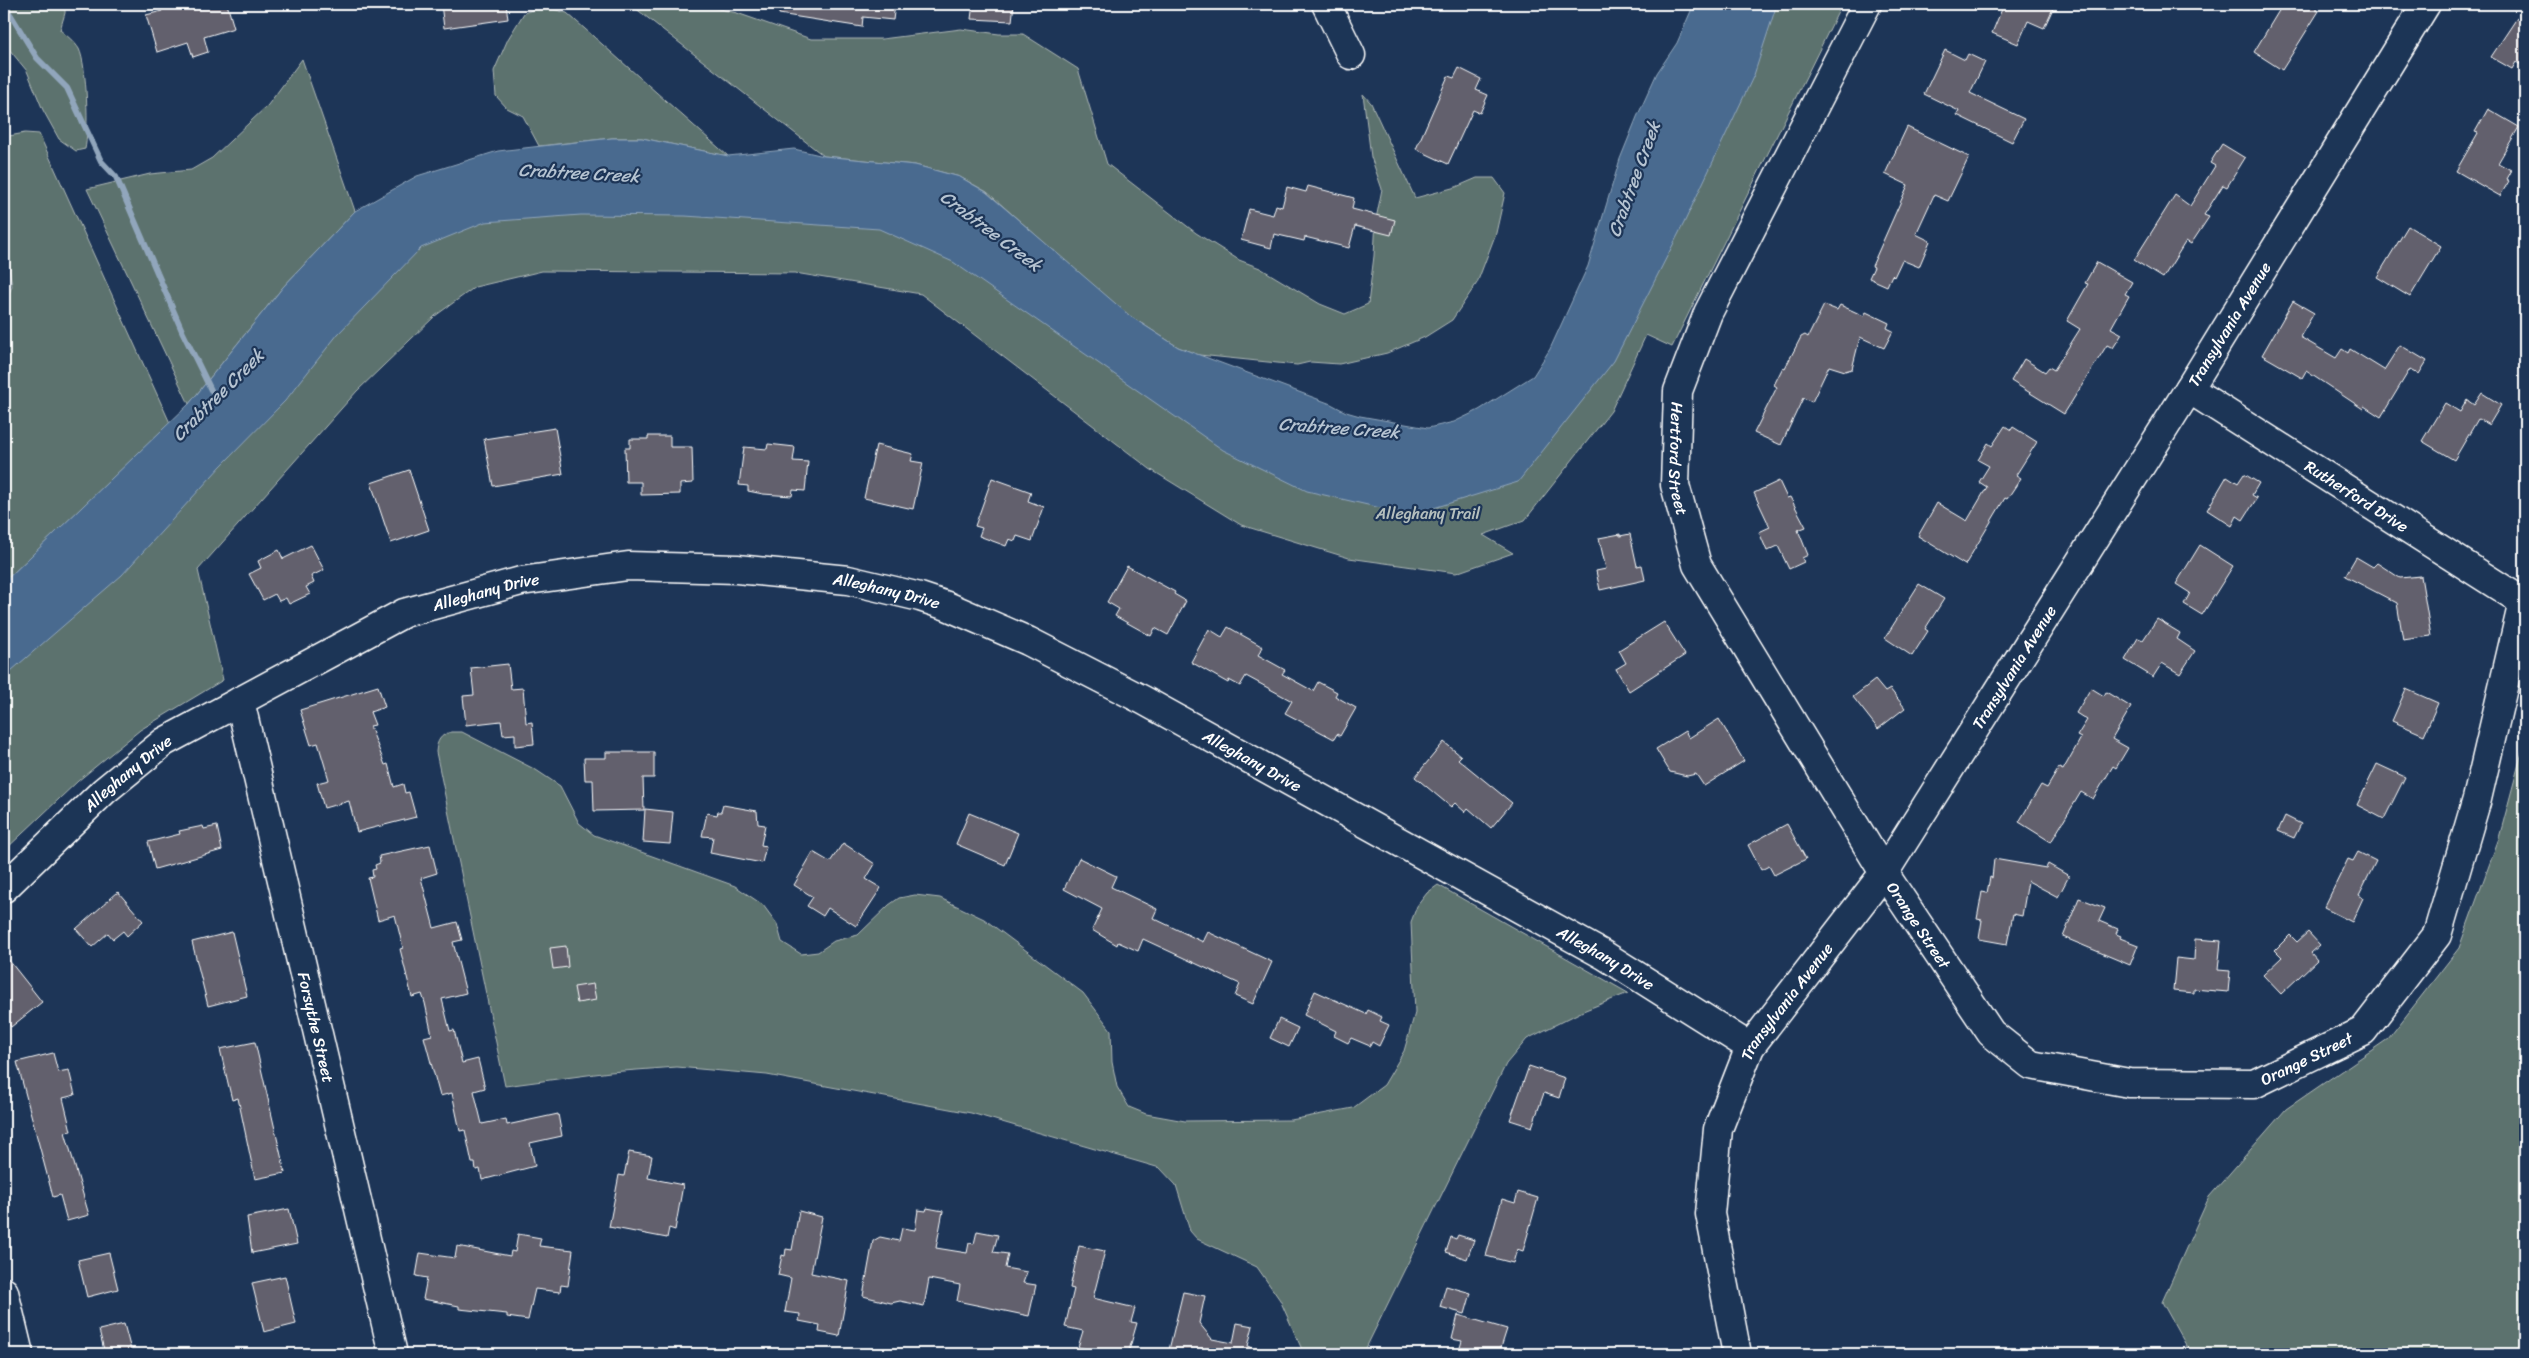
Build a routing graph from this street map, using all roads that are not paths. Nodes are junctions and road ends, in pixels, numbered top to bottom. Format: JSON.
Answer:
{"nodes":[{"id":1,"x":1326,"y":4,"type":"edge"},
{"id":2,"x":1867,"y":4,"type":"edge"},
{"id":3,"x":2426,"y":4,"type":"edge"},
{"id":4,"x":1351,"y":55,"type":"dead end"},
{"id":5,"x":2189,"y":389,"type":"junction"},
{"id":6,"x":2524,"y":603,"type":"edge"},
{"id":7,"x":240,"y":701,"type":"junction"},
{"id":8,"x":1884,"y":873,"type":"junction"},
{"id":9,"x":4,"y":888,"type":"edge"},
{"id":10,"x":1750,"y":1047,"type":"junction"},
{"id":11,"x":4,"y":1292,"type":"edge"},
{"id":12,"x":1735,"y":1353,"type":"edge"},
{"id":13,"x":18,"y":1354,"type":"edge"},
{"id":14,"x":393,"y":1354,"type":"edge"}],
"edges":[{"from":1,"to":4,"type":"street"},
{"from":2,"to":8,"type":"street","name":"Hertford Street"},
{"from":3,"to":5,"type":"street","name":"Transylvania Avenue"},
{"from":5,"to":6,"type":"street","name":"Rutherford Drive"},
{"from":5,"to":8,"type":"street","name":"Transylvania Avenue"},
{"from":6,"to":8,"type":"street","name":"Orange Street"},
{"from":7,"to":9,"type":"street","name":"Alleghany Drive"},
{"from":7,"to":10,"type":"street","name":"Alleghany Drive"},
{"from":7,"to":14,"type":"street","name":"Forsythe Street"},
{"from":8,"to":10,"type":"street","name":"Transylvania Avenue"},
{"from":10,"to":12,"type":"street","name":"Transylvania Avenue"},
{"from":11,"to":13,"type":"street"}]}
